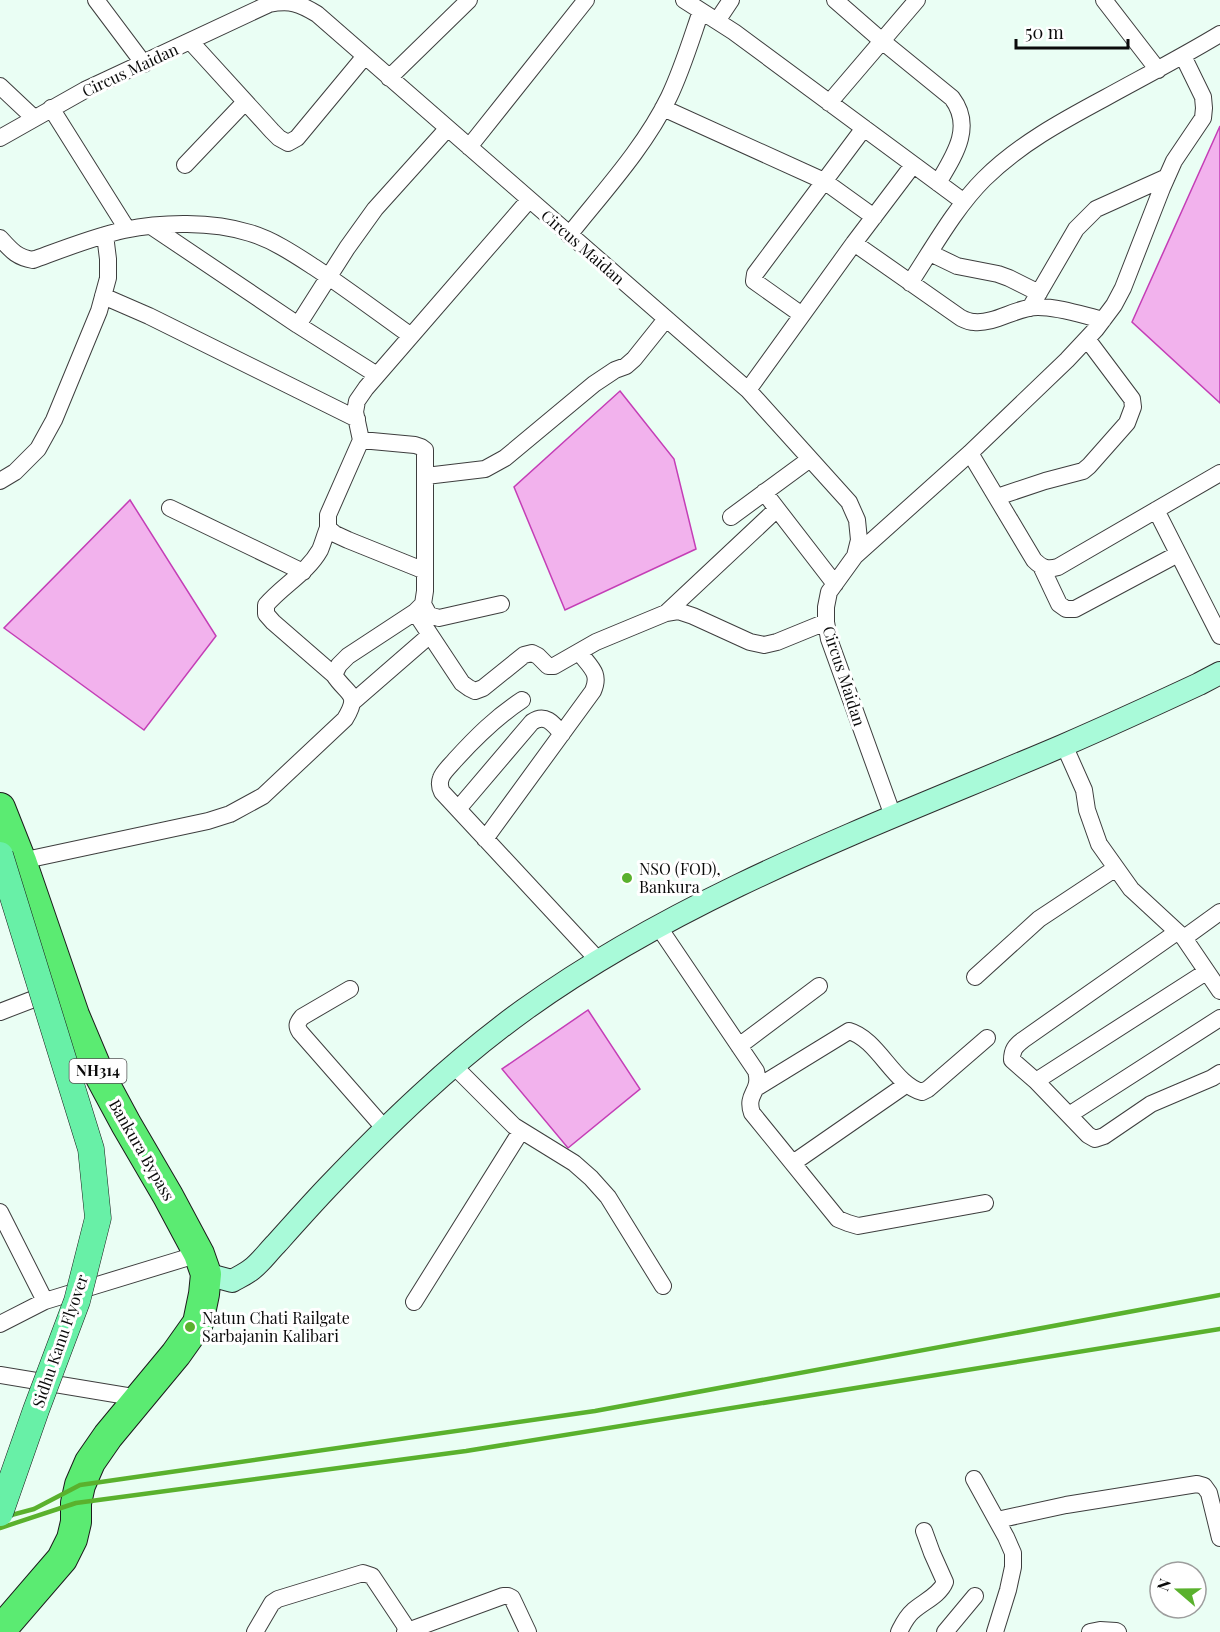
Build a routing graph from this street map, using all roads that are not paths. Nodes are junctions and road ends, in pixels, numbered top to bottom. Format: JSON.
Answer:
{"nodes":[{"id":1,"x":96,"y":0,"type":"edge"},
{"id":2,"x":469,"y":0,"type":"edge"},
{"id":3,"x":586,"y":0,"type":"edge"},
{"id":4,"x":684,"y":0,"type":"edge"},
{"id":5,"x":731,"y":0,"type":"edge"},
{"id":6,"x":835,"y":0,"type":"edge"},
{"id":7,"x":917,"y":0,"type":"edge"},
{"id":8,"x":1104,"y":0,"type":"edge"},
{"id":9,"x":286,"y":1,"type":"edge"},
{"id":10,"x":248,"y":6,"type":"edge"},
{"id":11,"x":701,"y":11,"type":"junction"},
{"id":12,"x":717,"y":21,"type":"junction"},
{"id":13,"x":1220,"y":34,"type":"edge"},
{"id":14,"x":190,"y":41,"type":"junction"},
{"id":15,"x":882,"y":41,"type":"junction"},
{"id":16,"x":364,"y":56,"type":"junction"},
{"id":17,"x":1183,"y":56,"type":"junction"},
{"id":18,"x":144,"y":64,"type":"junction"},
{"id":19,"x":1158,"y":70,"type":"junction"},
{"id":20,"x":389,"y":78,"type":"junction"},
{"id":21,"x":0,"y":86,"type":"edge"},
{"id":22,"x":245,"y":102,"type":"junction"},
{"id":23,"x":829,"y":103,"type":"junction"},
{"id":24,"x":51,"y":108,"type":"junction"},
{"id":25,"x":663,"y":108,"type":"junction"},
{"id":26,"x":34,"y":118,"type":"junction"},
{"id":27,"x":864,"y":128,"type":"junction"},
{"id":28,"x":447,"y":129,"type":"junction"},
{"id":29,"x":0,"y":138,"type":"edge"},
{"id":30,"x":469,"y":147,"type":"junction"},
{"id":31,"x":185,"y":165,"type":"dead end"},
{"id":32,"x":913,"y":165,"type":"junction"},
{"id":33,"x":1167,"y":177,"type":"junction"},
{"id":34,"x":824,"y":181,"type":"junction"},
{"id":35,"x":938,"y":183,"type":"junction"},
{"id":36,"x":529,"y":200,"type":"junction"},
{"id":37,"x":964,"y":202,"type":"junction"},
{"id":38,"x":874,"y":217,"type":"junction"},
{"id":39,"x":152,"y":226,"type":"junction"},
{"id":40,"x":127,"y":229,"type":"junction"},
{"id":41,"x":568,"y":234,"type":"junction"},
{"id":42,"x":105,"y":235,"type":"junction"},
{"id":43,"x":0,"y":238,"type":"edge"},
{"id":44,"x":854,"y":243,"type":"junction"},
{"id":45,"x":930,"y":253,"type":"junction"},
{"id":46,"x":330,"y":277,"type":"junction"},
{"id":47,"x":910,"y":283,"type":"junction"},
{"id":48,"x":1039,"y":293,"type":"junction"},
{"id":49,"x":102,"y":296,"type":"junction"},
{"id":50,"x":1030,"y":308,"type":"junction"},
{"id":51,"x":802,"y":315,"type":"junction"},
{"id":52,"x":666,"y":319,"type":"junction"},
{"id":53,"x":1103,"y":320,"type":"junction"},
{"id":54,"x":297,"y":325,"type":"junction"},
{"id":55,"x":411,"y":336,"type":"junction"},
{"id":56,"x":1087,"y":339,"type":"junction"},
{"id":57,"x":377,"y":375,"type":"junction"},
{"id":58,"x":748,"y":390,"type":"junction"},
{"id":59,"x":357,"y":419,"type":"junction"},
{"id":60,"x":361,"y":441,"type":"junction"},
{"id":61,"x":970,"y":453,"type":"junction"},
{"id":62,"x":810,"y":459,"type":"junction"},
{"id":63,"x":1220,"y":473,"type":"edge"},
{"id":64,"x":426,"y":476,"type":"junction"},
{"id":65,"x":0,"y":481,"type":"edge"},
{"id":66,"x":765,"y":492,"type":"junction"},
{"id":67,"x":997,"y":497,"type":"junction"},
{"id":68,"x":170,"y":508,"type":"dead end"},
{"id":69,"x":777,"y":509,"type":"junction"},
{"id":70,"x":1156,"y":510,"type":"junction"},
{"id":71,"x":731,"y":517,"type":"dead end"},
{"id":72,"x":328,"y":528,"type":"junction"},
{"id":73,"x":1178,"y":554,"type":"junction"},
{"id":74,"x":855,"y":556,"type":"junction"},
{"id":75,"x":1041,"y":567,"type":"junction"},
{"id":76,"x":425,"y":571,"type":"junction"},
{"id":77,"x":303,"y":572,"type":"junction"},
{"id":78,"x":835,"y":584,"type":"junction"},
{"id":79,"x":501,"y":604,"type":"dead end"},
{"id":80,"x":419,"y":608,"type":"junction"},
{"id":81,"x":666,"y":613,"type":"junction"},
{"id":82,"x":826,"y":622,"type":"junction"},
{"id":83,"x":430,"y":635,"type":"junction"},
{"id":84,"x":1220,"y":636,"type":"edge"},
{"id":85,"x":579,"y":652,"type":"junction"},
{"id":86,"x":1220,"y":673,"type":"edge"},
{"id":87,"x":334,"y":675,"type":"junction"},
{"id":88,"x":522,"y":700,"type":"dead end"},
{"id":89,"x":354,"y":701,"type":"junction"},
{"id":90,"x":562,"y":734,"type":"junction"},
{"id":91,"x":1064,"y":745,"type":"junction"},
{"id":92,"x":0,"y":808,"type":"edge"},
{"id":93,"x":458,"y":809,"type":"junction"},
{"id":94,"x":893,"y":816,"type":"junction"},
{"id":95,"x":485,"y":839,"type":"junction"},
{"id":96,"x":9,"y":856,"type":"edge"},
{"id":97,"x":1116,"y":868,"type":"junction"},
{"id":98,"x":1220,"y":912,"type":"edge"},
{"id":99,"x":658,"y":926,"type":"junction"},
{"id":100,"x":1180,"y":935,"type":"junction"},
{"id":101,"x":599,"y":962,"type":"junction"},
{"id":102,"x":1206,"y":972,"type":"junction"},
{"id":103,"x":975,"y":977,"type":"dead end"},
{"id":104,"x":819,"y":986,"type":"dead end"},
{"id":105,"x":64,"y":987,"type":"junction"},
{"id":106,"x":350,"y":989,"type":"dead end"},
{"id":107,"x":1220,"y":991,"type":"edge"},
{"id":108,"x":0,"y":1012,"type":"edge"},
{"id":109,"x":1220,"y":1018,"type":"edge"},
{"id":110,"x":987,"y":1038,"type":"dead end"},
{"id":111,"x":739,"y":1046,"type":"junction"},
{"id":112,"x":454,"y":1066,"type":"junction"},
{"id":113,"x":1220,"y":1073,"type":"edge"},
{"id":114,"x":1036,"y":1081,"type":"junction"},
{"id":115,"x":907,"y":1084,"type":"junction"},
{"id":116,"x":756,"y":1088,"type":"junction"},
{"id":117,"x":1069,"y":1115,"type":"junction"},
{"id":118,"x":385,"y":1129,"type":"junction"},
{"id":119,"x":521,"y":1131,"type":"junction"},
{"id":120,"x":793,"y":1163,"type":"junction"},
{"id":121,"x":985,"y":1203,"type":"dead end"},
{"id":122,"x":0,"y":1212,"type":"edge"},
{"id":123,"x":203,"y":1264,"type":"junction"},
{"id":124,"x":663,"y":1286,"type":"dead end"},
{"id":125,"x":45,"y":1301,"type":"junction"},
{"id":126,"x":414,"y":1302,"type":"dead end"},
{"id":127,"x":0,"y":1324,"type":"edge"},
{"id":128,"x":0,"y":1375,"type":"edge"},
{"id":129,"x":139,"y":1398,"type":"junction"},
{"id":130,"x":974,"y":1479,"type":"dead end"},
{"id":131,"x":0,"y":1513,"type":"edge"},
{"id":132,"x":996,"y":1520,"type":"junction"},
{"id":133,"x":924,"y":1531,"type":"dead end"},
{"id":134,"x":1220,"y":1538,"type":"edge"},
{"id":135,"x":975,"y":1596,"type":"dead end"},
{"id":136,"x":0,"y":1632,"type":"edge"},
{"id":137,"x":255,"y":1632,"type":"edge"},
{"id":138,"x":406,"y":1632,"type":"edge"},
{"id":139,"x":528,"y":1632,"type":"edge"},
{"id":140,"x":899,"y":1632,"type":"edge"},
{"id":141,"x":945,"y":1632,"type":"edge"},
{"id":142,"x":994,"y":1632,"type":"edge"},
{"id":143,"x":1090,"y":1632,"type":"edge"},
{"id":144,"x":1118,"y":1632,"type":"edge"}],
"edges":[{"from":1,"to":18,"type":"street"},
{"from":2,"to":20,"type":"street"},
{"from":3,"to":30,"type":"street"},
{"from":4,"to":11,"type":"street"},
{"from":5,"to":12,"type":"street"},
{"from":6,"to":15,"type":"street"},
{"from":7,"to":15,"type":"street"},
{"from":8,"to":19,"type":"street"},
{"from":9,"to":10,"type":"street","name":"Circus Maidan"},
{"from":9,"to":16,"type":"street","name":"Circus Maidan"},
{"from":10,"to":14,"type":"street","name":"Circus Maidan"},
{"from":11,"to":12,"type":"street"},
{"from":11,"to":25,"type":"street"},
{"from":12,"to":23,"type":"street"},
{"from":13,"to":17,"type":"street"},
{"from":14,"to":18,"type":"street","name":"Circus Maidan"},
{"from":14,"to":22,"type":"street"},
{"from":15,"to":23,"type":"street"},
{"from":15,"to":35,"type":"street"},
{"from":16,"to":20,"type":"street","name":"Circus Maidan"},
{"from":16,"to":22,"type":"street"},
{"from":17,"to":19,"type":"street"},
{"from":17,"to":33,"type":"street"},
{"from":18,"to":24,"type":"street","name":"Circus Maidan"},
{"from":19,"to":37,"type":"street"},
{"from":20,"to":28,"type":"street","name":"Circus Maidan"},
{"from":21,"to":26,"type":"street"},
{"from":22,"to":31,"type":"street"},
{"from":23,"to":27,"type":"street"},
{"from":24,"to":26,"type":"street","name":"Circus Maidan"},
{"from":24,"to":40,"type":"street"},
{"from":25,"to":34,"type":"street"},
{"from":25,"to":41,"type":"street"},
{"from":26,"to":29,"type":"street","name":"Circus Maidan"},
{"from":27,"to":32,"type":"street"},
{"from":27,"to":34,"type":"street"},
{"from":28,"to":30,"type":"street","name":"Circus Maidan"},
{"from":28,"to":46,"type":"street"},
{"from":30,"to":36,"type":"street","name":"Circus Maidan"},
{"from":32,"to":35,"type":"street"},
{"from":32,"to":38,"type":"street"},
{"from":33,"to":48,"type":"street"},
{"from":33,"to":53,"type":"street"},
{"from":34,"to":38,"type":"street"},
{"from":34,"to":51,"type":"street"},
{"from":35,"to":37,"type":"street"},
{"from":36,"to":41,"type":"street","name":"Circus Maidan"},
{"from":36,"to":55,"type":"street"},
{"from":37,"to":45,"type":"street"},
{"from":38,"to":44,"type":"street"},
{"from":39,"to":40,"type":"street"},
{"from":39,"to":46,"type":"street"},
{"from":39,"to":54,"type":"street"},
{"from":40,"to":42,"type":"street"},
{"from":41,"to":52,"type":"street","name":"Circus Maidan"},
{"from":42,"to":43,"type":"street"},
{"from":42,"to":49,"type":"street"},
{"from":44,"to":47,"type":"street"},
{"from":44,"to":51,"type":"street"},
{"from":45,"to":47,"type":"street"},
{"from":45,"to":48,"type":"street"},
{"from":46,"to":54,"type":"street"},
{"from":46,"to":55,"type":"street"},
{"from":47,"to":50,"type":"street"},
{"from":48,"to":50,"type":"street"},
{"from":49,"to":59,"type":"street"},
{"from":49,"to":65,"type":"street"},
{"from":50,"to":53,"type":"street"},
{"from":51,"to":58,"type":"street"},
{"from":52,"to":58,"type":"street","name":"Circus Maidan"},
{"from":52,"to":64,"type":"street"},
{"from":53,"to":56,"type":"street"},
{"from":54,"to":57,"type":"street"},
{"from":55,"to":57,"type":"street"},
{"from":56,"to":61,"type":"street"},
{"from":56,"to":67,"type":"street"},
{"from":57,"to":59,"type":"street"},
{"from":58,"to":62,"type":"street","name":"Circus Maidan"},
{"from":59,"to":60,"type":"street"},
{"from":60,"to":64,"type":"street"},
{"from":60,"to":72,"type":"street"},
{"from":61,"to":67,"type":"street"},
{"from":61,"to":74,"type":"street"},
{"from":62,"to":66,"type":"street"},
{"from":62,"to":74,"type":"street","name":"Circus Maidan"},
{"from":63,"to":70,"type":"street"},
{"from":64,"to":76,"type":"street"},
{"from":66,"to":69,"type":"street"},
{"from":66,"to":71,"type":"street"},
{"from":67,"to":75,"type":"street"},
{"from":68,"to":77,"type":"street"},
{"from":69,"to":78,"type":"street"},
{"from":69,"to":81,"type":"street"},
{"from":70,"to":73,"type":"street"},
{"from":70,"to":75,"type":"street"},
{"from":72,"to":76,"type":"street"},
{"from":72,"to":77,"type":"street"},
{"from":73,"to":75,"type":"street"},
{"from":73,"to":84,"type":"street"},
{"from":74,"to":78,"type":"street","name":"Circus Maidan"},
{"from":76,"to":80,"type":"street"},
{"from":77,"to":87,"type":"street"},
{"from":78,"to":82,"type":"street","name":"Circus Maidan"},
{"from":79,"to":80,"type":"street"},
{"from":80,"to":83,"type":"street"},
{"from":80,"to":87,"type":"street"},
{"from":81,"to":82,"type":"street"},
{"from":81,"to":85,"type":"street"},
{"from":82,"to":94,"type":"street","name":"Circus Maidan"},
{"from":83,"to":85,"type":"street"},
{"from":83,"to":89,"type":"street"},
{"from":85,"to":90,"type":"street"},
{"from":86,"to":91,"type":"street"},
{"from":87,"to":89,"type":"street"},
{"from":88,"to":93,"type":"street"},
{"from":89,"to":96,"type":"street"},
{"from":90,"to":93,"type":"street"},
{"from":90,"to":95,"type":"street"},
{"from":91,"to":94,"type":"street"},
{"from":91,"to":97,"type":"street"},
{"from":92,"to":96,"type":"highway","name":"Bankura Bypass","number":"NH314"},
{"from":93,"to":95,"type":"street"},
{"from":94,"to":99,"type":"street"},
{"from":95,"to":101,"type":"street"},
{"from":96,"to":105,"type":"highway","name":"Bankura Bypass","number":"NH314"},
{"from":96,"to":131,"type":"main road","name":"Sidhu Kanu Flyover","bridge":true},
{"from":97,"to":100,"type":"street"},
{"from":97,"to":103,"type":"street"},
{"from":98,"to":100,"type":"street"},
{"from":99,"to":101,"type":"street"},
{"from":99,"to":111,"type":"street"},
{"from":100,"to":102,"type":"street"},
{"from":100,"to":114,"type":"street"},
{"from":101,"to":112,"type":"street"},
{"from":102,"to":107,"type":"street"},
{"from":102,"to":114,"type":"street"},
{"from":104,"to":111,"type":"street"},
{"from":105,"to":108,"type":"street"},
{"from":105,"to":123,"type":"highway","name":"Bankura Bypass","number":"NH314"},
{"from":106,"to":118,"type":"street"},
{"from":109,"to":117,"type":"street"},
{"from":110,"to":115,"type":"street"},
{"from":111,"to":116,"type":"street"},
{"from":112,"to":118,"type":"street"},
{"from":112,"to":119,"type":"street"},
{"from":113,"to":117,"type":"street"},
{"from":114,"to":117,"type":"street"},
{"from":115,"to":116,"type":"street"},
{"from":115,"to":120,"type":"street"},
{"from":116,"to":120,"type":"street"},
{"from":118,"to":123,"type":"street"},
{"from":119,"to":124,"type":"street"},
{"from":119,"to":126,"type":"street"},
{"from":120,"to":121,"type":"street"},
{"from":122,"to":125,"type":"street"},
{"from":123,"to":125,"type":"street"},
{"from":123,"to":129,"type":"highway"},
{"from":125,"to":127,"type":"street"},
{"from":128,"to":129,"type":"street"},
{"from":129,"to":136,"type":"highway"},
{"from":130,"to":132,"type":"street"},
{"from":132,"to":134,"type":"street"},
{"from":132,"to":142,"type":"street"},
{"from":133,"to":140,"type":"street"},
{"from":135,"to":141,"type":"street"},
{"from":137,"to":138,"type":"street"},
{"from":138,"to":139,"type":"street"},
{"from":143,"to":144,"type":"street"}]}
